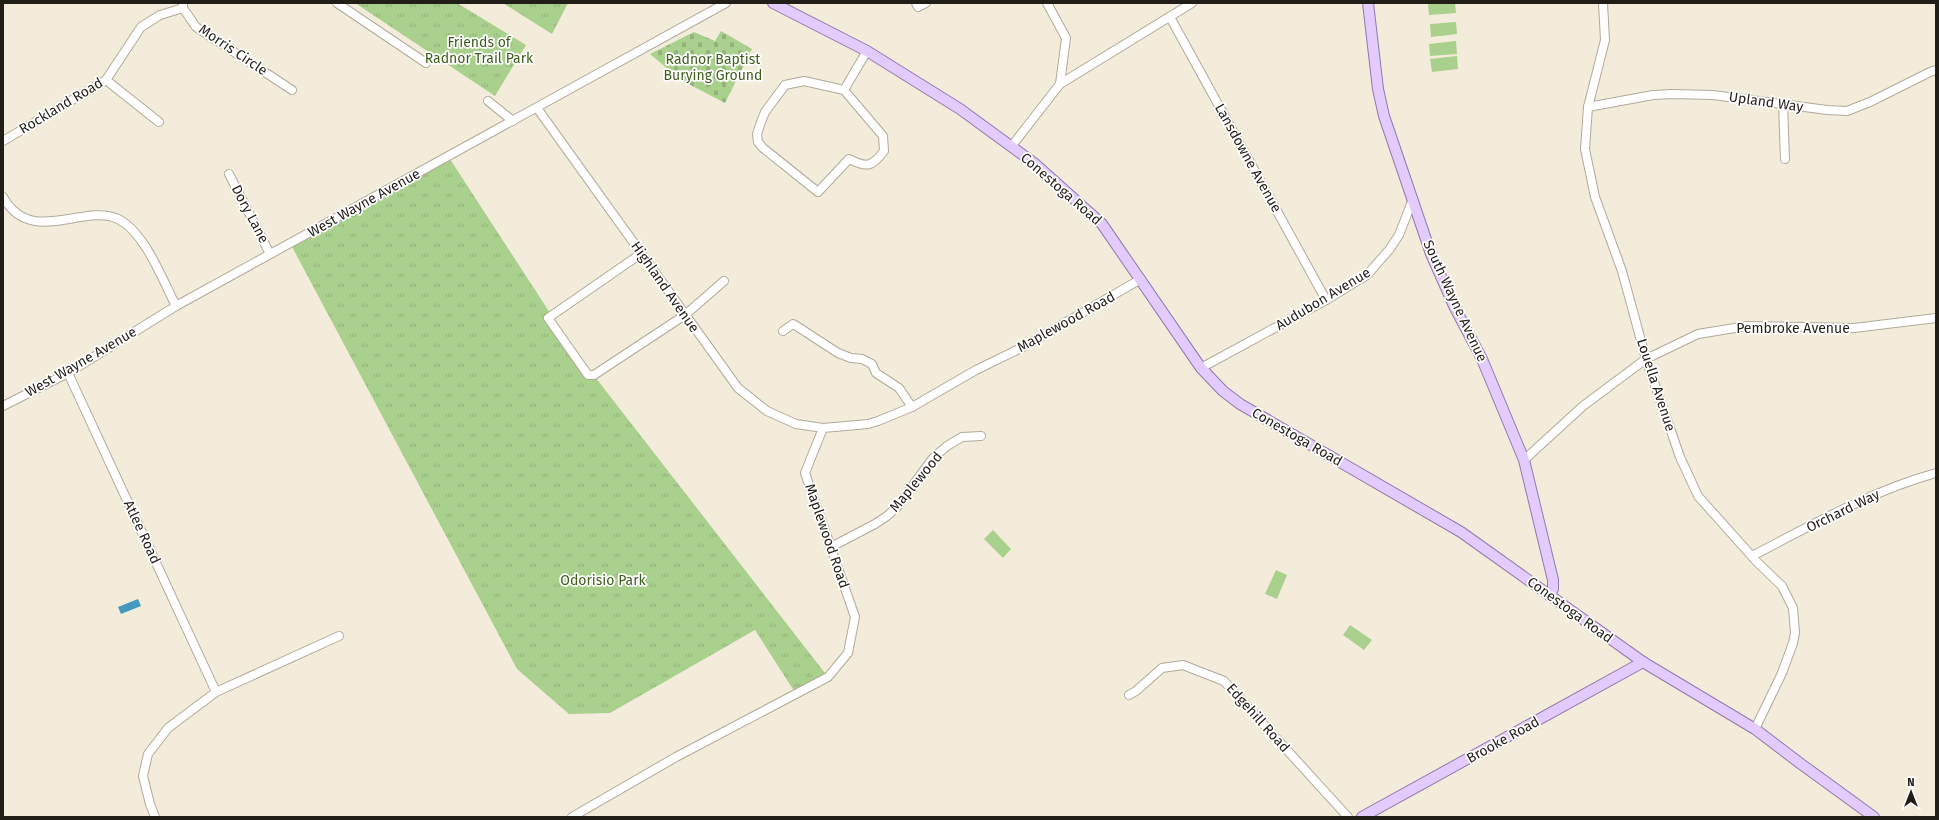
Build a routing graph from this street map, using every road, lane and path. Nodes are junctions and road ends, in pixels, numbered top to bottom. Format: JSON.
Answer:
{"nodes":[{"id":1,"x":337,"y":3,"type":"edge"},
{"id":2,"x":726,"y":3,"type":"edge"},
{"id":3,"x":773,"y":3,"type":"edge"},
{"id":4,"x":916,"y":3,"type":"edge"},
{"id":5,"x":926,"y":3,"type":"edge"},
{"id":6,"x":1048,"y":3,"type":"edge"},
{"id":7,"x":1192,"y":3,"type":"edge"},
{"id":8,"x":1368,"y":3,"type":"edge"},
{"id":9,"x":1603,"y":3,"type":"edge"},
{"id":10,"x":183,"y":5,"type":"edge"},
{"id":11,"x":1170,"y":17,"type":"junction"},
{"id":12,"x":867,"y":51,"type":"junction"},
{"id":13,"x":426,"y":63,"type":"dead end"},
{"id":14,"x":1936,"y":70,"type":"edge"},
{"id":15,"x":106,"y":80,"type":"junction"},
{"id":16,"x":1060,"y":84,"type":"junction"},
{"id":17,"x":292,"y":90,"type":"dead end"},
{"id":18,"x":844,"y":90,"type":"junction"},
{"id":19,"x":488,"y":101,"type":"dead end"},
{"id":20,"x":1783,"y":105,"type":"junction"},
{"id":21,"x":1588,"y":107,"type":"junction"},
{"id":22,"x":537,"y":108,"type":"junction"},
{"id":23,"x":513,"y":121,"type":"junction"},
{"id":24,"x":159,"y":122,"type":"dead end"},
{"id":25,"x":3,"y":141,"type":"edge"},
{"id":26,"x":1011,"y":147,"type":"junction"},
{"id":27,"x":1785,"y":159,"type":"dead end"},
{"id":28,"x":229,"y":174,"type":"dead end"},
{"id":29,"x":3,"y":197,"type":"edge"},
{"id":30,"x":1413,"y":199,"type":"junction"},
{"id":31,"x":270,"y":254,"type":"junction"},
{"id":32,"x":642,"y":254,"type":"junction"},
{"id":33,"x":1141,"y":279,"type":"junction"},
{"id":34,"x":724,"y":282,"type":"dead end"},
{"id":35,"x":1326,"y":300,"type":"junction"},
{"id":36,"x":176,"y":306,"type":"junction"},
{"id":37,"x":685,"y":315,"type":"junction"},
{"id":38,"x":1936,"y":318,"type":"edge"},
{"id":39,"x":783,"y":331,"type":"dead end"},
{"id":40,"x":1646,"y":359,"type":"junction"},
{"id":41,"x":1201,"y":368,"type":"junction"},
{"id":42,"x":68,"y":373,"type":"junction"},
{"id":43,"x":3,"y":406,"type":"edge"},
{"id":44,"x":912,"y":407,"type":"junction"},
{"id":45,"x":823,"y":428,"type":"junction"},
{"id":46,"x":981,"y":436,"type":"dead end"},
{"id":47,"x":1524,"y":460,"type":"junction"},
{"id":48,"x":1936,"y":473,"type":"edge"},
{"id":49,"x":831,"y":547,"type":"junction"},
{"id":50,"x":1752,"y":556,"type":"junction"},
{"id":51,"x":1550,"y":596,"type":"junction"},
{"id":52,"x":340,"y":636,"type":"dead end"},
{"id":53,"x":1643,"y":662,"type":"junction"},
{"id":54,"x":216,"y":692,"type":"junction"},
{"id":55,"x":1129,"y":695,"type":"dead end"},
{"id":56,"x":1755,"y":729,"type":"junction"},
{"id":57,"x":155,"y":817,"type":"edge"},
{"id":58,"x":572,"y":817,"type":"edge"},
{"id":59,"x":1348,"y":817,"type":"edge"},
{"id":60,"x":1362,"y":817,"type":"edge"},
{"id":61,"x":1874,"y":817,"type":"edge"}],
"edges":[{"from":1,"to":13,"type":"street"},
{"from":2,"to":22,"type":"street","name":"West Wayne Avenue"},
{"from":3,"to":12,"type":"main road","name":"Conestoga Road"},
{"from":4,"to":5,"type":"street"},
{"from":6,"to":16,"type":"street"},
{"from":7,"to":11,"type":"street"},
{"from":8,"to":30,"type":"main road","name":"South Wayne Avenue"},
{"from":9,"to":21,"type":"street","name":"Louella Avenue"},
{"from":10,"to":15,"type":"street","name":"Rockland Road"},
{"from":10,"to":17,"type":"street","name":"Morris Circle"},
{"from":11,"to":16,"type":"street"},
{"from":11,"to":35,"type":"street","name":"Lansdowne Avenue"},
{"from":12,"to":18,"type":"street"},
{"from":12,"to":26,"type":"main road","name":"Conestoga Road"},
{"from":14,"to":20,"type":"street","name":"Upland Way"},
{"from":15,"to":24,"type":"street"},
{"from":15,"to":25,"type":"street","name":"Rockland Road"},
{"from":16,"to":26,"type":"street"},
{"from":18,"to":18,"type":"street"},
{"from":19,"to":23,"type":"street"},
{"from":20,"to":21,"type":"street","name":"Upland Way"},
{"from":20,"to":27,"type":"street"},
{"from":21,"to":40,"type":"street","name":"Louella Avenue"},
{"from":22,"to":23,"type":"street","name":"West Wayne Avenue"},
{"from":22,"to":32,"type":"street","name":"Highland Avenue"},
{"from":23,"to":31,"type":"street","name":"West Wayne Avenue"},
{"from":26,"to":33,"type":"main road","name":"Conestoga Road"},
{"from":28,"to":31,"type":"street","name":"Dory Lane"},
{"from":29,"to":36,"type":"street"},
{"from":30,"to":35,"type":"street","name":"Audubon Avenue"},
{"from":30,"to":47,"type":"main road","name":"South Wayne Avenue"},
{"from":31,"to":36,"type":"street","name":"West Wayne Avenue"},
{"from":32,"to":37,"type":"street","name":"Highland Avenue"},
{"from":32,"to":37,"type":"street"},
{"from":33,"to":41,"type":"main road","name":"Conestoga Road"},
{"from":33,"to":44,"type":"street","name":"Maplewood Road"},
{"from":34,"to":37,"type":"street"},
{"from":35,"to":41,"type":"street","name":"Audubon Avenue"},
{"from":36,"to":42,"type":"street","name":"West Wayne Avenue"},
{"from":37,"to":45,"type":"street","name":"Highland Avenue"},
{"from":38,"to":40,"type":"street","name":"Pembroke Avenue"},
{"from":39,"to":44,"type":"street"},
{"from":40,"to":47,"type":"street","name":"Pembroke Avenue"},
{"from":40,"to":50,"type":"street","name":"Louella Avenue"},
{"from":41,"to":51,"type":"main road","name":"Conestoga Road"},
{"from":42,"to":43,"type":"street","name":"West Wayne Avenue"},
{"from":42,"to":54,"type":"street","name":"Atlee Road"},
{"from":44,"to":45,"type":"street","name":"Maplewood Road"},
{"from":45,"to":49,"type":"street","name":"Maplewood Road"},
{"from":46,"to":49,"type":"street","name":"Maplewood"},
{"from":47,"to":51,"type":"main road","name":"South Wayne Avenue"},
{"from":48,"to":50,"type":"street","name":"Orchard Way"},
{"from":49,"to":58,"type":"street","name":"Maplewood Road"},
{"from":50,"to":56,"type":"street","name":"Louella Avenue"},
{"from":51,"to":53,"type":"main road","name":"Conestoga Road"},
{"from":52,"to":54,"type":"street"},
{"from":53,"to":56,"type":"main road","name":"Conestoga Road"},
{"from":53,"to":60,"type":"main road","name":"Brooke Road"},
{"from":54,"to":57,"type":"street"},
{"from":55,"to":59,"type":"street","name":"Edgehill Road"},
{"from":56,"to":61,"type":"main road","name":"Conestoga Road"}]}
